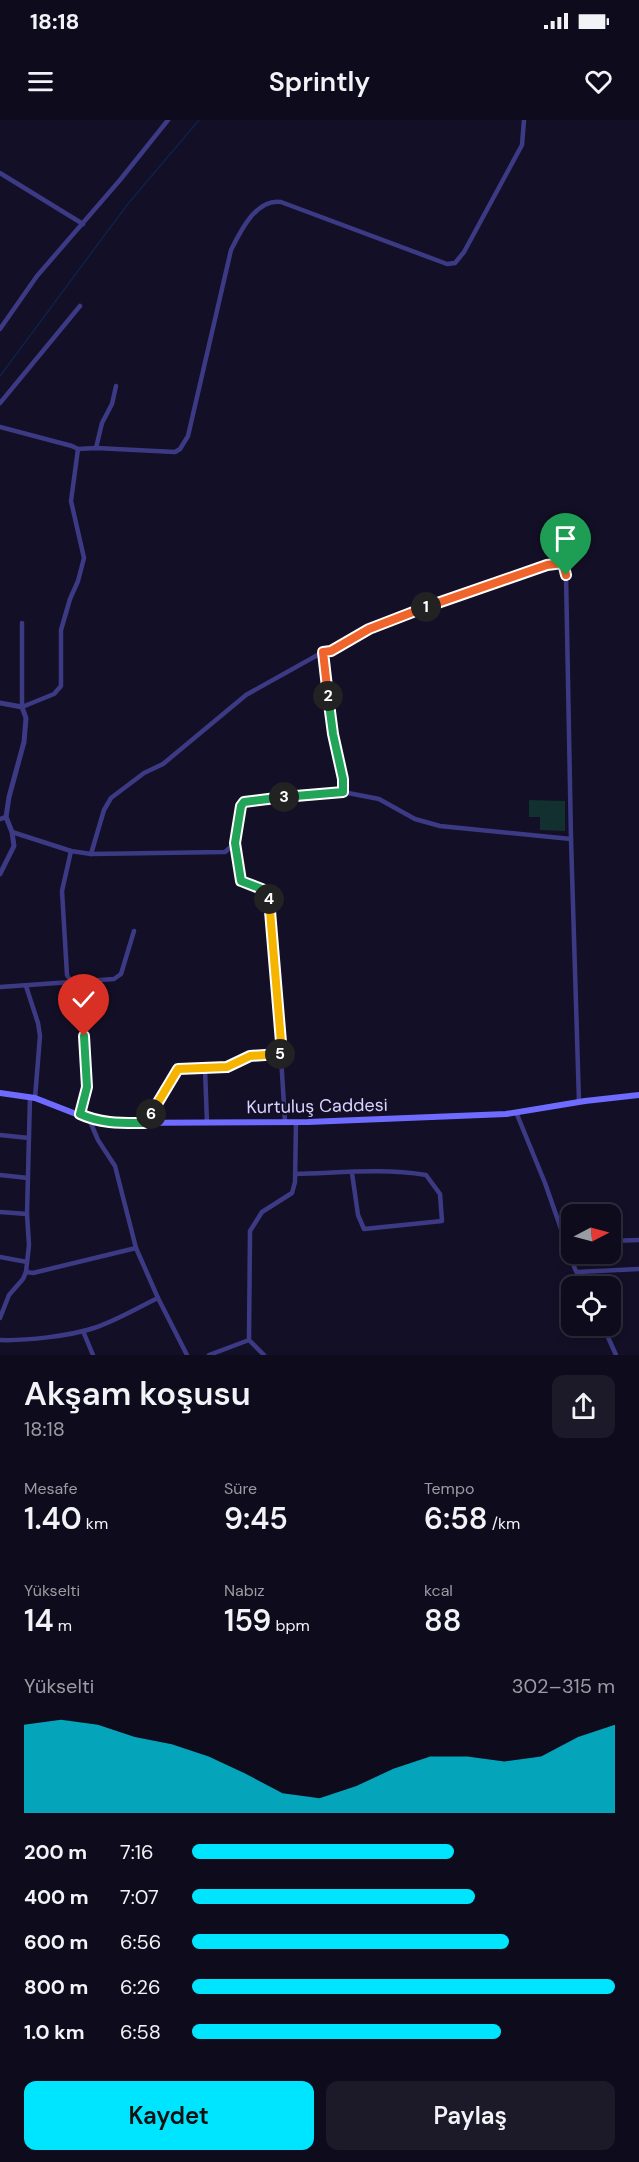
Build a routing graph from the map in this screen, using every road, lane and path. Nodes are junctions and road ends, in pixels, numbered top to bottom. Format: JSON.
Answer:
{"nodes":[{"id":1,"x":168,"y":120,"type":"edge"},
{"id":2,"x":524,"y":120,"type":"edge"},
{"id":3,"x":0,"y":173,"type":"edge"},
{"id":4,"x":83,"y":224,"type":"junction"},
{"id":5,"x":80,"y":306,"type":"dead end"},
{"id":6,"x":0,"y":329,"type":"edge"},
{"id":7,"x":116,"y":386,"type":"dead end"},
{"id":8,"x":0,"y":403,"type":"edge"},
{"id":9,"x":0,"y":427,"type":"edge"},
{"id":10,"x":96,"y":448,"type":"junction"},
{"id":11,"x":78,"y":449,"type":"junction"},
{"id":12,"x":22,"y":623,"type":"dead end"},
{"id":13,"x":323,"y":652,"type":"junction"},
{"id":14,"x":0,"y":703,"type":"edge"},
{"id":15,"x":22,"y":707,"type":"junction"},
{"id":16,"x":343,"y":792,"type":"junction"},
{"id":17,"x":3,"y":818,"type":"edge"},
{"id":18,"x":12,"y":832,"type":"junction"},
{"id":19,"x":571,"y":839,"type":"junction"},
{"id":20,"x":235,"y":843,"type":"junction"},
{"id":21,"x":71,"y":851,"type":"junction"},
{"id":22,"x":91,"y":854,"type":"junction"},
{"id":23,"x":0,"y":874,"type":"edge"},
{"id":24,"x":134,"y":931,"type":"dead end"},
{"id":25,"x":71,"y":982,"type":"junction"},
{"id":26,"x":26,"y":986,"type":"junction"},
{"id":27,"x":0,"y":987,"type":"edge"},
{"id":28,"x":282,"y":1054,"type":"junction"},
{"id":29,"x":205,"y":1069,"type":"junction"},
{"id":30,"x":0,"y":1093,"type":"edge"},
{"id":31,"x":639,"y":1095,"type":"edge"},
{"id":32,"x":33,"y":1098,"type":"junction"},
{"id":33,"x":579,"y":1102,"type":"junction"},
{"id":34,"x":516,"y":1112,"type":"junction"},
{"id":35,"x":80,"y":1114,"type":"junction"},
{"id":36,"x":89,"y":1119,"type":"junction"},
{"id":37,"x":285,"y":1122,"type":"junction"},
{"id":38,"x":296,"y":1122,"type":"junction"},
{"id":39,"x":145,"y":1123,"type":"junction"},
{"id":40,"x":207,"y":1123,"type":"junction"},
{"id":41,"x":0,"y":1135,"type":"edge"},
{"id":42,"x":29,"y":1138,"type":"junction"},
{"id":43,"x":352,"y":1173,"type":"junction"},
{"id":44,"x":295,"y":1174,"type":"junction"},
{"id":45,"x":0,"y":1175,"type":"edge"},
{"id":46,"x":28,"y":1178,"type":"junction"},
{"id":47,"x":0,"y":1212,"type":"edge"},
{"id":48,"x":27,"y":1214,"type":"junction"},
{"id":49,"x":561,"y":1224,"type":"edge"},
{"id":50,"x":639,"y":1240,"type":"edge"},
{"id":51,"x":621,"y":1241,"type":"edge"},
{"id":52,"x":136,"y":1248,"type":"junction"},
{"id":53,"x":0,"y":1257,"type":"edge"},
{"id":54,"x":27,"y":1262,"type":"junction"},
{"id":55,"x":575,"y":1264,"type":"edge"},
{"id":56,"x":639,"y":1269,"type":"edge"},
{"id":57,"x":26,"y":1272,"type":"junction"},
{"id":58,"x":577,"y":1272,"type":"junction"},
{"id":59,"x":579,"y":1276,"type":"edge"},
{"id":60,"x":158,"y":1298,"type":"junction"},
{"id":61,"x":0,"y":1318,"type":"edge"},
{"id":62,"x":83,"y":1331,"type":"junction"},
{"id":63,"x":607,"y":1336,"type":"edge"},
{"id":64,"x":0,"y":1340,"type":"edge"},
{"id":65,"x":249,"y":1340,"type":"junction"},
{"id":66,"x":93,"y":1355,"type":"edge"},
{"id":67,"x":188,"y":1355,"type":"edge"},
{"id":68,"x":209,"y":1355,"type":"edge"},
{"id":69,"x":264,"y":1355,"type":"edge"},
{"id":70,"x":616,"y":1355,"type":"edge"}],
"edges":[{"from":1,"to":4,"type":"street"},
{"from":2,"to":10,"type":"street"},
{"from":3,"to":4,"type":"street"},
{"from":4,"to":6,"type":"street"},
{"from":5,"to":8,"type":"street"},
{"from":7,"to":10,"type":"street"},
{"from":9,"to":11,"type":"street"},
{"from":10,"to":11,"type":"street"},
{"from":11,"to":15,"type":"street"},
{"from":12,"to":15,"type":"street"},
{"from":13,"to":16,"type":"street"},
{"from":13,"to":19,"type":"street"},
{"from":13,"to":22,"type":"street"},
{"from":14,"to":15,"type":"street"},
{"from":15,"to":17,"type":"street"},
{"from":16,"to":19,"type":"street"},
{"from":16,"to":20,"type":"street"},
{"from":17,"to":18,"type":"street"},
{"from":18,"to":21,"type":"street"},
{"from":18,"to":23,"type":"street"},
{"from":19,"to":33,"type":"street"},
{"from":20,"to":22,"type":"street"},
{"from":20,"to":28,"type":"street"},
{"from":21,"to":22,"type":"street"},
{"from":21,"to":25,"type":"street"},
{"from":24,"to":25,"type":"street"},
{"from":25,"to":26,"type":"street"},
{"from":25,"to":35,"type":"street"},
{"from":26,"to":27,"type":"street"},
{"from":26,"to":32,"type":"street"},
{"from":28,"to":29,"type":"street"},
{"from":28,"to":37,"type":"street"},
{"from":29,"to":39,"type":"street"},
{"from":29,"to":40,"type":"street"},
{"from":30,"to":32,"type":"main road","name":"Kurtuluş Caddesi"},
{"from":31,"to":33,"type":"main road","name":"Kurtuluş Caddesi"},
{"from":32,"to":35,"type":"main road","name":"Kurtuluş Caddesi"},
{"from":32,"to":42,"type":"street"},
{"from":33,"to":34,"type":"main road","name":"Kurtuluş Caddesi"},
{"from":34,"to":38,"type":"main road","name":"Kurtuluş Caddesi"},
{"from":34,"to":49,"type":"street"},
{"from":35,"to":36,"type":"main road","name":"Kurtuluş Caddesi"},
{"from":36,"to":39,"type":"main road","name":"Kurtuluş Caddesi"},
{"from":36,"to":52,"type":"street"},
{"from":37,"to":38,"type":"main road","name":"Kurtuluş Caddesi"},
{"from":37,"to":40,"type":"main road","name":"Kurtuluş Caddesi"},
{"from":38,"to":44,"type":"street"},
{"from":39,"to":40,"type":"main road","name":"Kurtuluş Caddesi"},
{"from":41,"to":42,"type":"street"},
{"from":42,"to":46,"type":"street"},
{"from":43,"to":43,"type":"street"},
{"from":43,"to":44,"type":"street"},
{"from":44,"to":65,"type":"street"},
{"from":45,"to":46,"type":"street"},
{"from":46,"to":48,"type":"street"},
{"from":47,"to":48,"type":"street"},
{"from":48,"to":54,"type":"street"},
{"from":50,"to":51,"type":"street"},
{"from":52,"to":57,"type":"street"},
{"from":52,"to":60,"type":"street"},
{"from":53,"to":54,"type":"street"},
{"from":54,"to":57,"type":"street"},
{"from":55,"to":58,"type":"street"},
{"from":56,"to":58,"type":"street"},
{"from":57,"to":61,"type":"street"},
{"from":58,"to":59,"type":"street"},
{"from":60,"to":62,"type":"street"},
{"from":60,"to":67,"type":"street"},
{"from":62,"to":64,"type":"street"},
{"from":62,"to":66,"type":"street"},
{"from":63,"to":70,"type":"street"},
{"from":65,"to":68,"type":"street"},
{"from":65,"to":69,"type":"street"}]}
